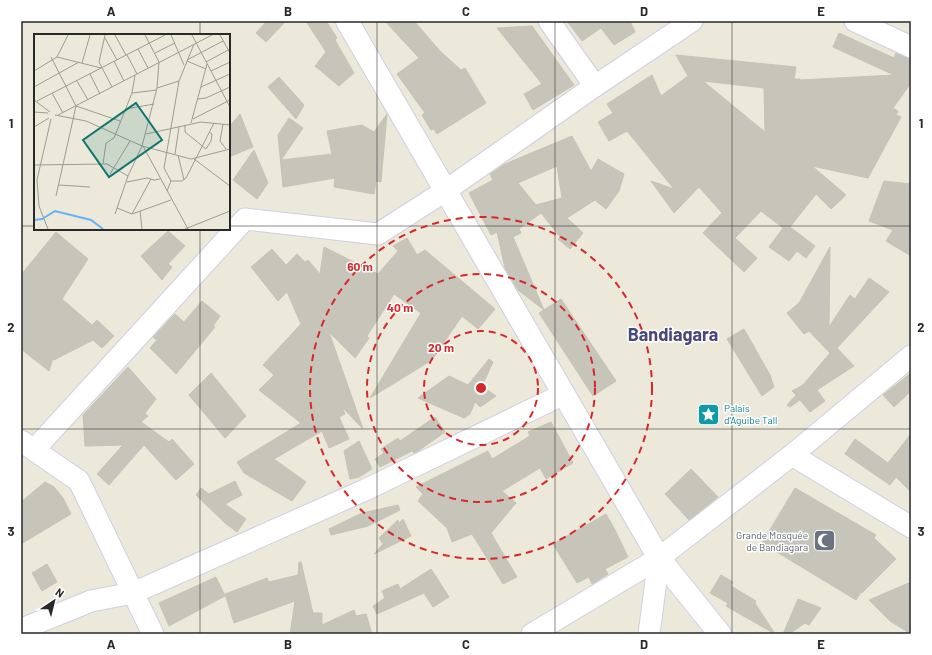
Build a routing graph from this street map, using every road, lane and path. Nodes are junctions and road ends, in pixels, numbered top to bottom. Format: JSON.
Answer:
{"nodes":[{"id":1,"x":347,"y":21,"type":"edge"},
{"id":2,"x":549,"y":21,"type":"edge"},
{"id":3,"x":692,"y":21,"type":"edge"},
{"id":4,"x":855,"y":21,"type":"edge"},
{"id":5,"x":911,"y":47,"type":"edge"},
{"id":6,"x":595,"y":86,"type":"junction"},
{"id":7,"x":445,"y":191,"type":"junction"},
{"id":8,"x":911,"y":356,"type":"edge"},
{"id":9,"x":564,"y":394,"type":"junction"},
{"id":10,"x":27,"y":446,"type":"edge"},
{"id":11,"x":792,"y":455,"type":"junction"},
{"id":12,"x":911,"y":527,"type":"edge"},
{"id":13,"x":659,"y":558,"type":"junction"},
{"id":14,"x":134,"y":594,"type":"junction"},
{"id":15,"x":27,"y":627,"type":"dead end"},
{"id":16,"x":153,"y":634,"type":"edge"},
{"id":17,"x":532,"y":634,"type":"edge"},
{"id":18,"x":649,"y":634,"type":"edge"},
{"id":19,"x":720,"y":634,"type":"edge"}],
"edges":[{"from":1,"to":7,"type":"main road"},
{"from":2,"to":6,"type":"street"},
{"from":3,"to":6,"type":"street"},
{"from":4,"to":5,"type":"street"},
{"from":6,"to":7,"type":"street"},
{"from":7,"to":9,"type":"main road"},
{"from":7,"to":10,"type":"street"},
{"from":8,"to":11,"type":"street"},
{"from":9,"to":13,"type":"main road"},
{"from":9,"to":14,"type":"street"},
{"from":10,"to":14,"type":"street"},
{"from":11,"to":12,"type":"street"},
{"from":11,"to":13,"type":"street"},
{"from":13,"to":17,"type":"street"},
{"from":13,"to":18,"type":"street"},
{"from":13,"to":19,"type":"main road"},
{"from":14,"to":15,"type":"street"},
{"from":14,"to":16,"type":"street"}]}
